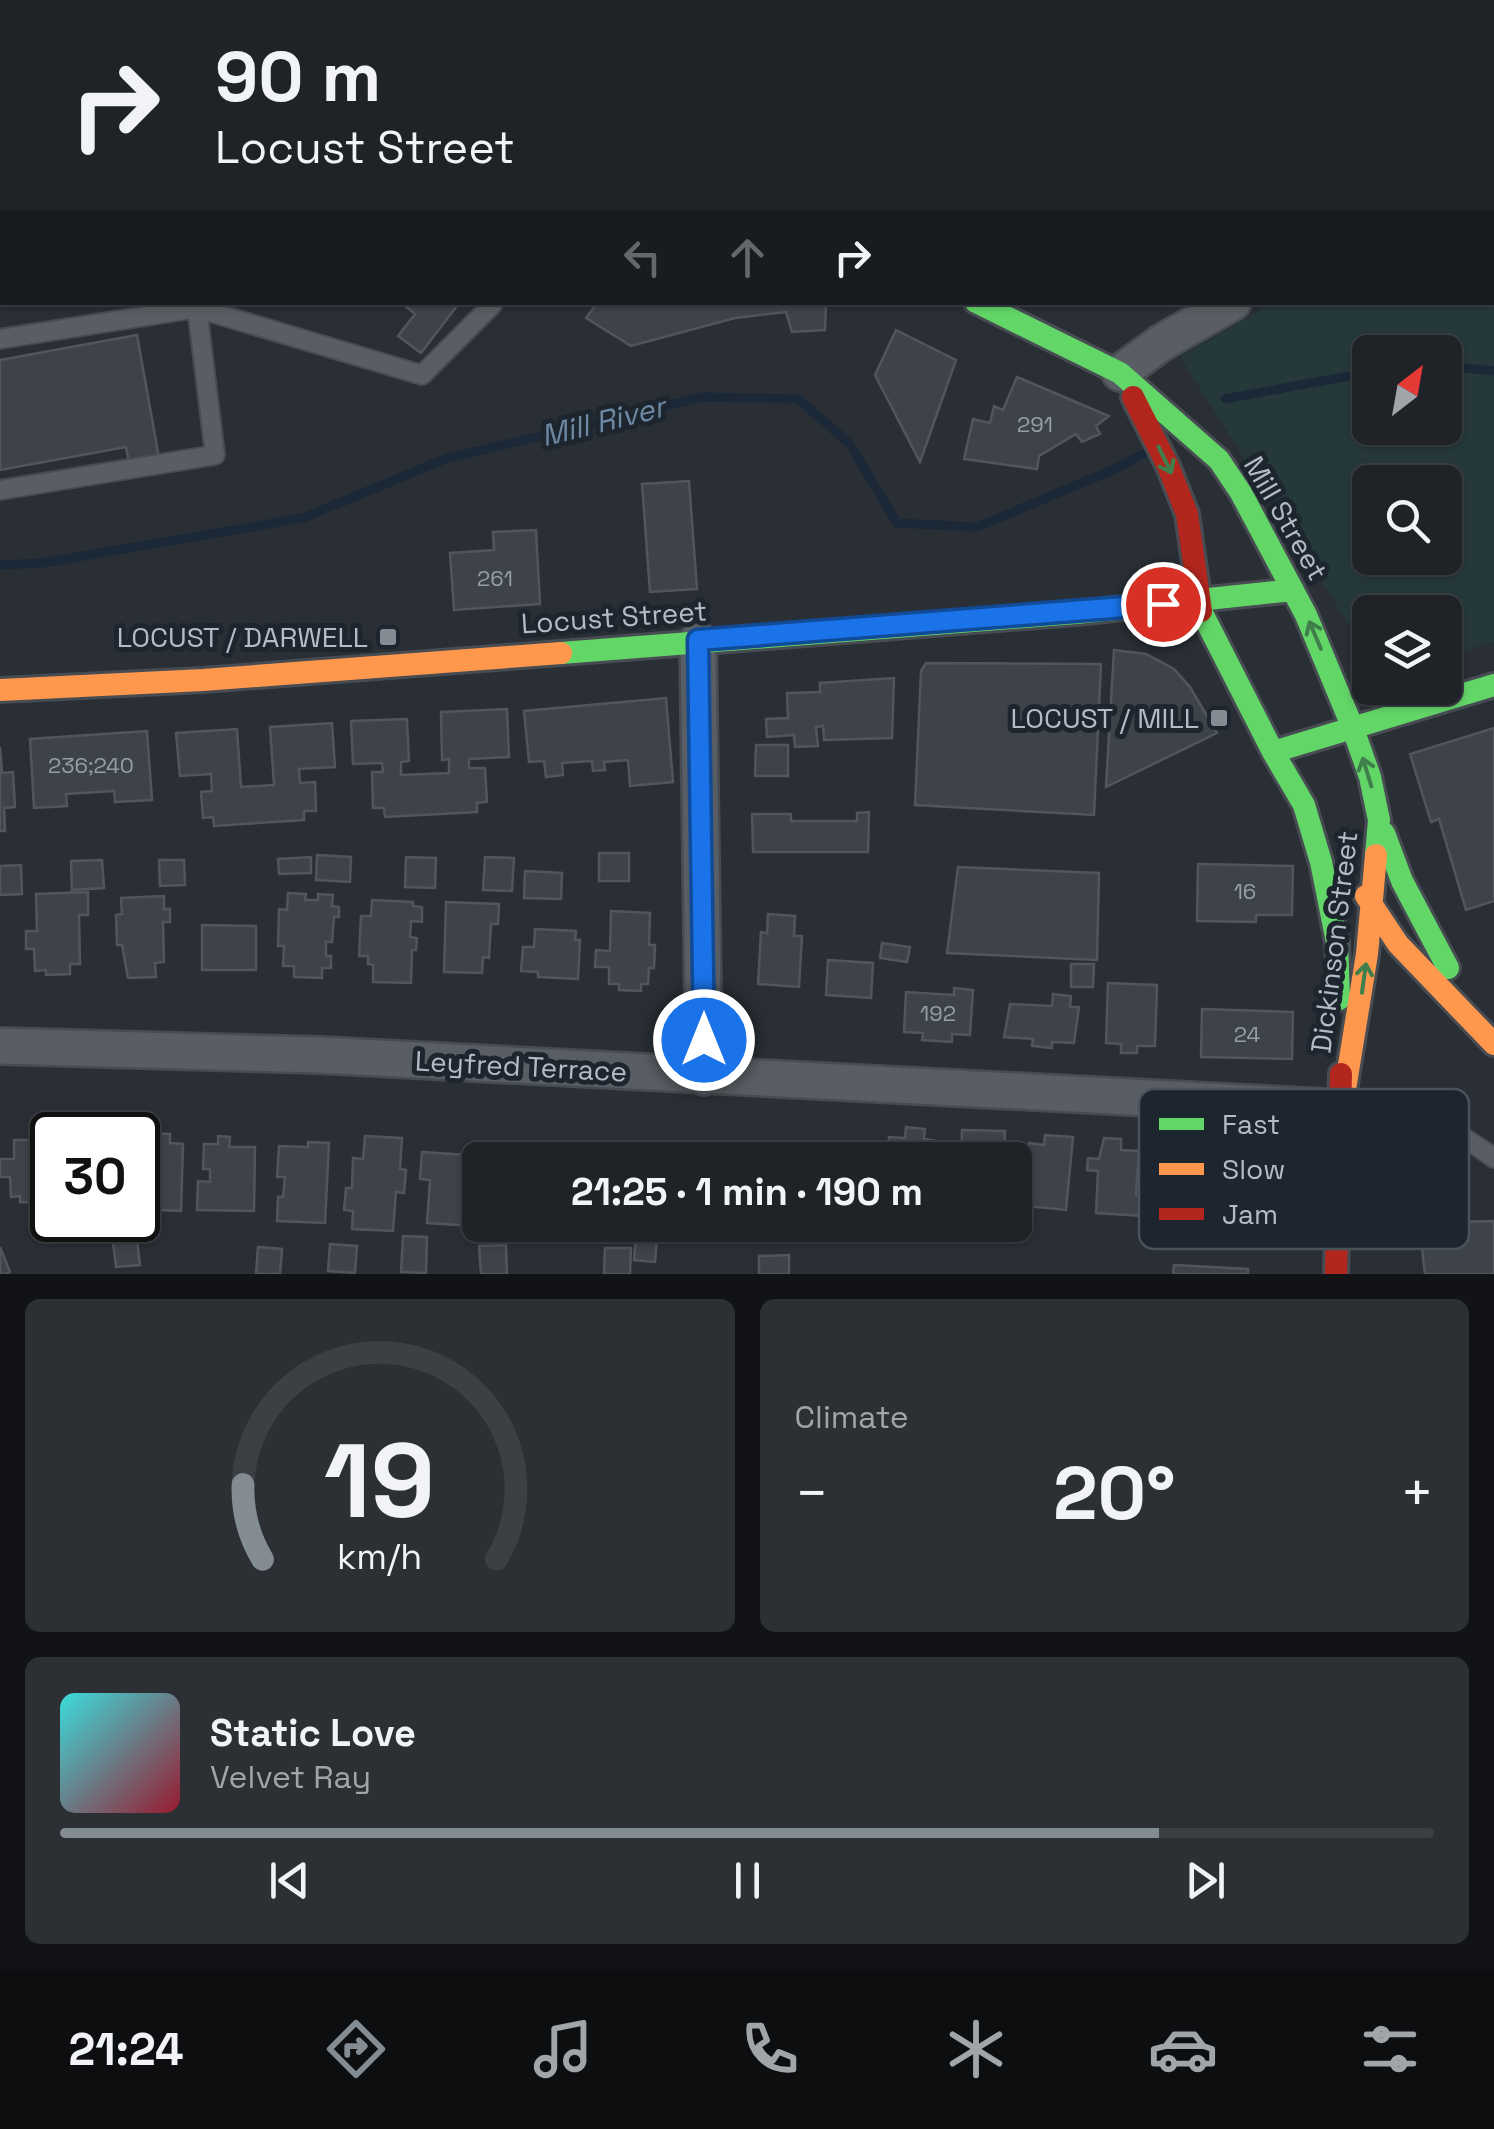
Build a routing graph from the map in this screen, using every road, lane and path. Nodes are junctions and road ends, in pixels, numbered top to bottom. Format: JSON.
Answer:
{"nodes":[{"id":1,"x":197,"y":305,"type":"edge"},
{"id":2,"x":492,"y":305,"type":"dead end"},
{"id":3,"x":982,"y":305,"type":"edge"},
{"id":4,"x":1228,"y":305,"type":"edge"},
{"id":5,"x":0,"y":339,"type":"edge"},
{"id":6,"x":1120,"y":373,"type":"junction"},
{"id":7,"x":0,"y":490,"type":"edge"},
{"id":8,"x":1293,"y":590,"type":"junction"},
{"id":9,"x":1199,"y":601,"type":"junction"},
{"id":10,"x":698,"y":640,"type":"junction"},
{"id":11,"x":1494,"y":684,"type":"edge"},
{"id":12,"x":0,"y":690,"type":"edge"},
{"id":13,"x":1352,"y":726,"type":"junction"},
{"id":14,"x":1272,"y":752,"type":"junction"},
{"id":15,"x":1304,"y":805,"type":"junction"},
{"id":16,"x":1379,"y":820,"type":"junction"},
{"id":17,"x":1373,"y":906,"type":"junction"},
{"id":18,"x":1478,"y":1026,"type":"junction"},
{"id":19,"x":1494,"y":1044,"type":"edge"},
{"id":20,"x":0,"y":1046,"type":"edge"},
{"id":21,"x":704,"y":1077,"type":"junction"},
{"id":22,"x":1341,"y":1089,"type":"edge"},
{"id":23,"x":1345,"y":1089,"type":"edge"},
{"id":24,"x":1139,"y":1098,"type":"edge"},
{"id":25,"x":1469,"y":1140,"type":"edge"},
{"id":26,"x":1494,"y":1158,"type":"edge"},
{"id":27,"x":1337,"y":1249,"type":"edge"},
{"id":28,"x":1336,"y":1274,"type":"edge"}],
"edges":[{"from":1,"to":2,"type":"lane"},
{"from":1,"to":5,"type":"lane"},
{"from":1,"to":7,"type":"lane"},
{"from":3,"to":6,"type":"street","name":"Mill Street"},
{"from":4,"to":6,"type":"street"},
{"from":6,"to":8,"type":"street","name":"Mill Street"},
{"from":6,"to":9,"type":"street","one_way":true},
{"from":8,"to":9,"type":"street","name":"Locust Street"},
{"from":13,"to":8,"type":"street","name":"Mill Street","one_way":true},
{"from":9,"to":10,"type":"street","name":"Locust Street"},
{"from":9,"to":14,"type":"street"},
{"from":10,"to":12,"type":"street","name":"Locust Street"},
{"from":10,"to":21,"type":"street"},
{"from":11,"to":13,"type":"street"},
{"from":13,"to":14,"type":"street"},
{"from":16,"to":13,"type":"street","name":"Dickinson Street","one_way":true},
{"from":14,"to":15,"type":"street","name":"Dickinson Street"},
{"from":15,"to":17,"type":"street"},
{"from":15,"to":22,"type":"street","name":"Dickinson Street"},
{"from":16,"to":17,"type":"street","name":"Dickinson Street"},
{"from":16,"to":18,"type":"street"},
{"from":17,"to":18,"type":"street"},
{"from":23,"to":17,"type":"street","name":"Dickinson Street","one_way":true},
{"from":18,"to":19,"type":"street"},
{"from":20,"to":21,"type":"street","name":"Leyfred Terrace"},
{"from":21,"to":24,"type":"street","name":"Leyfred Terrace"},
{"from":25,"to":26,"type":"lane"},
{"from":27,"to":28,"type":"street","name":"Dickinson Street"}]}
